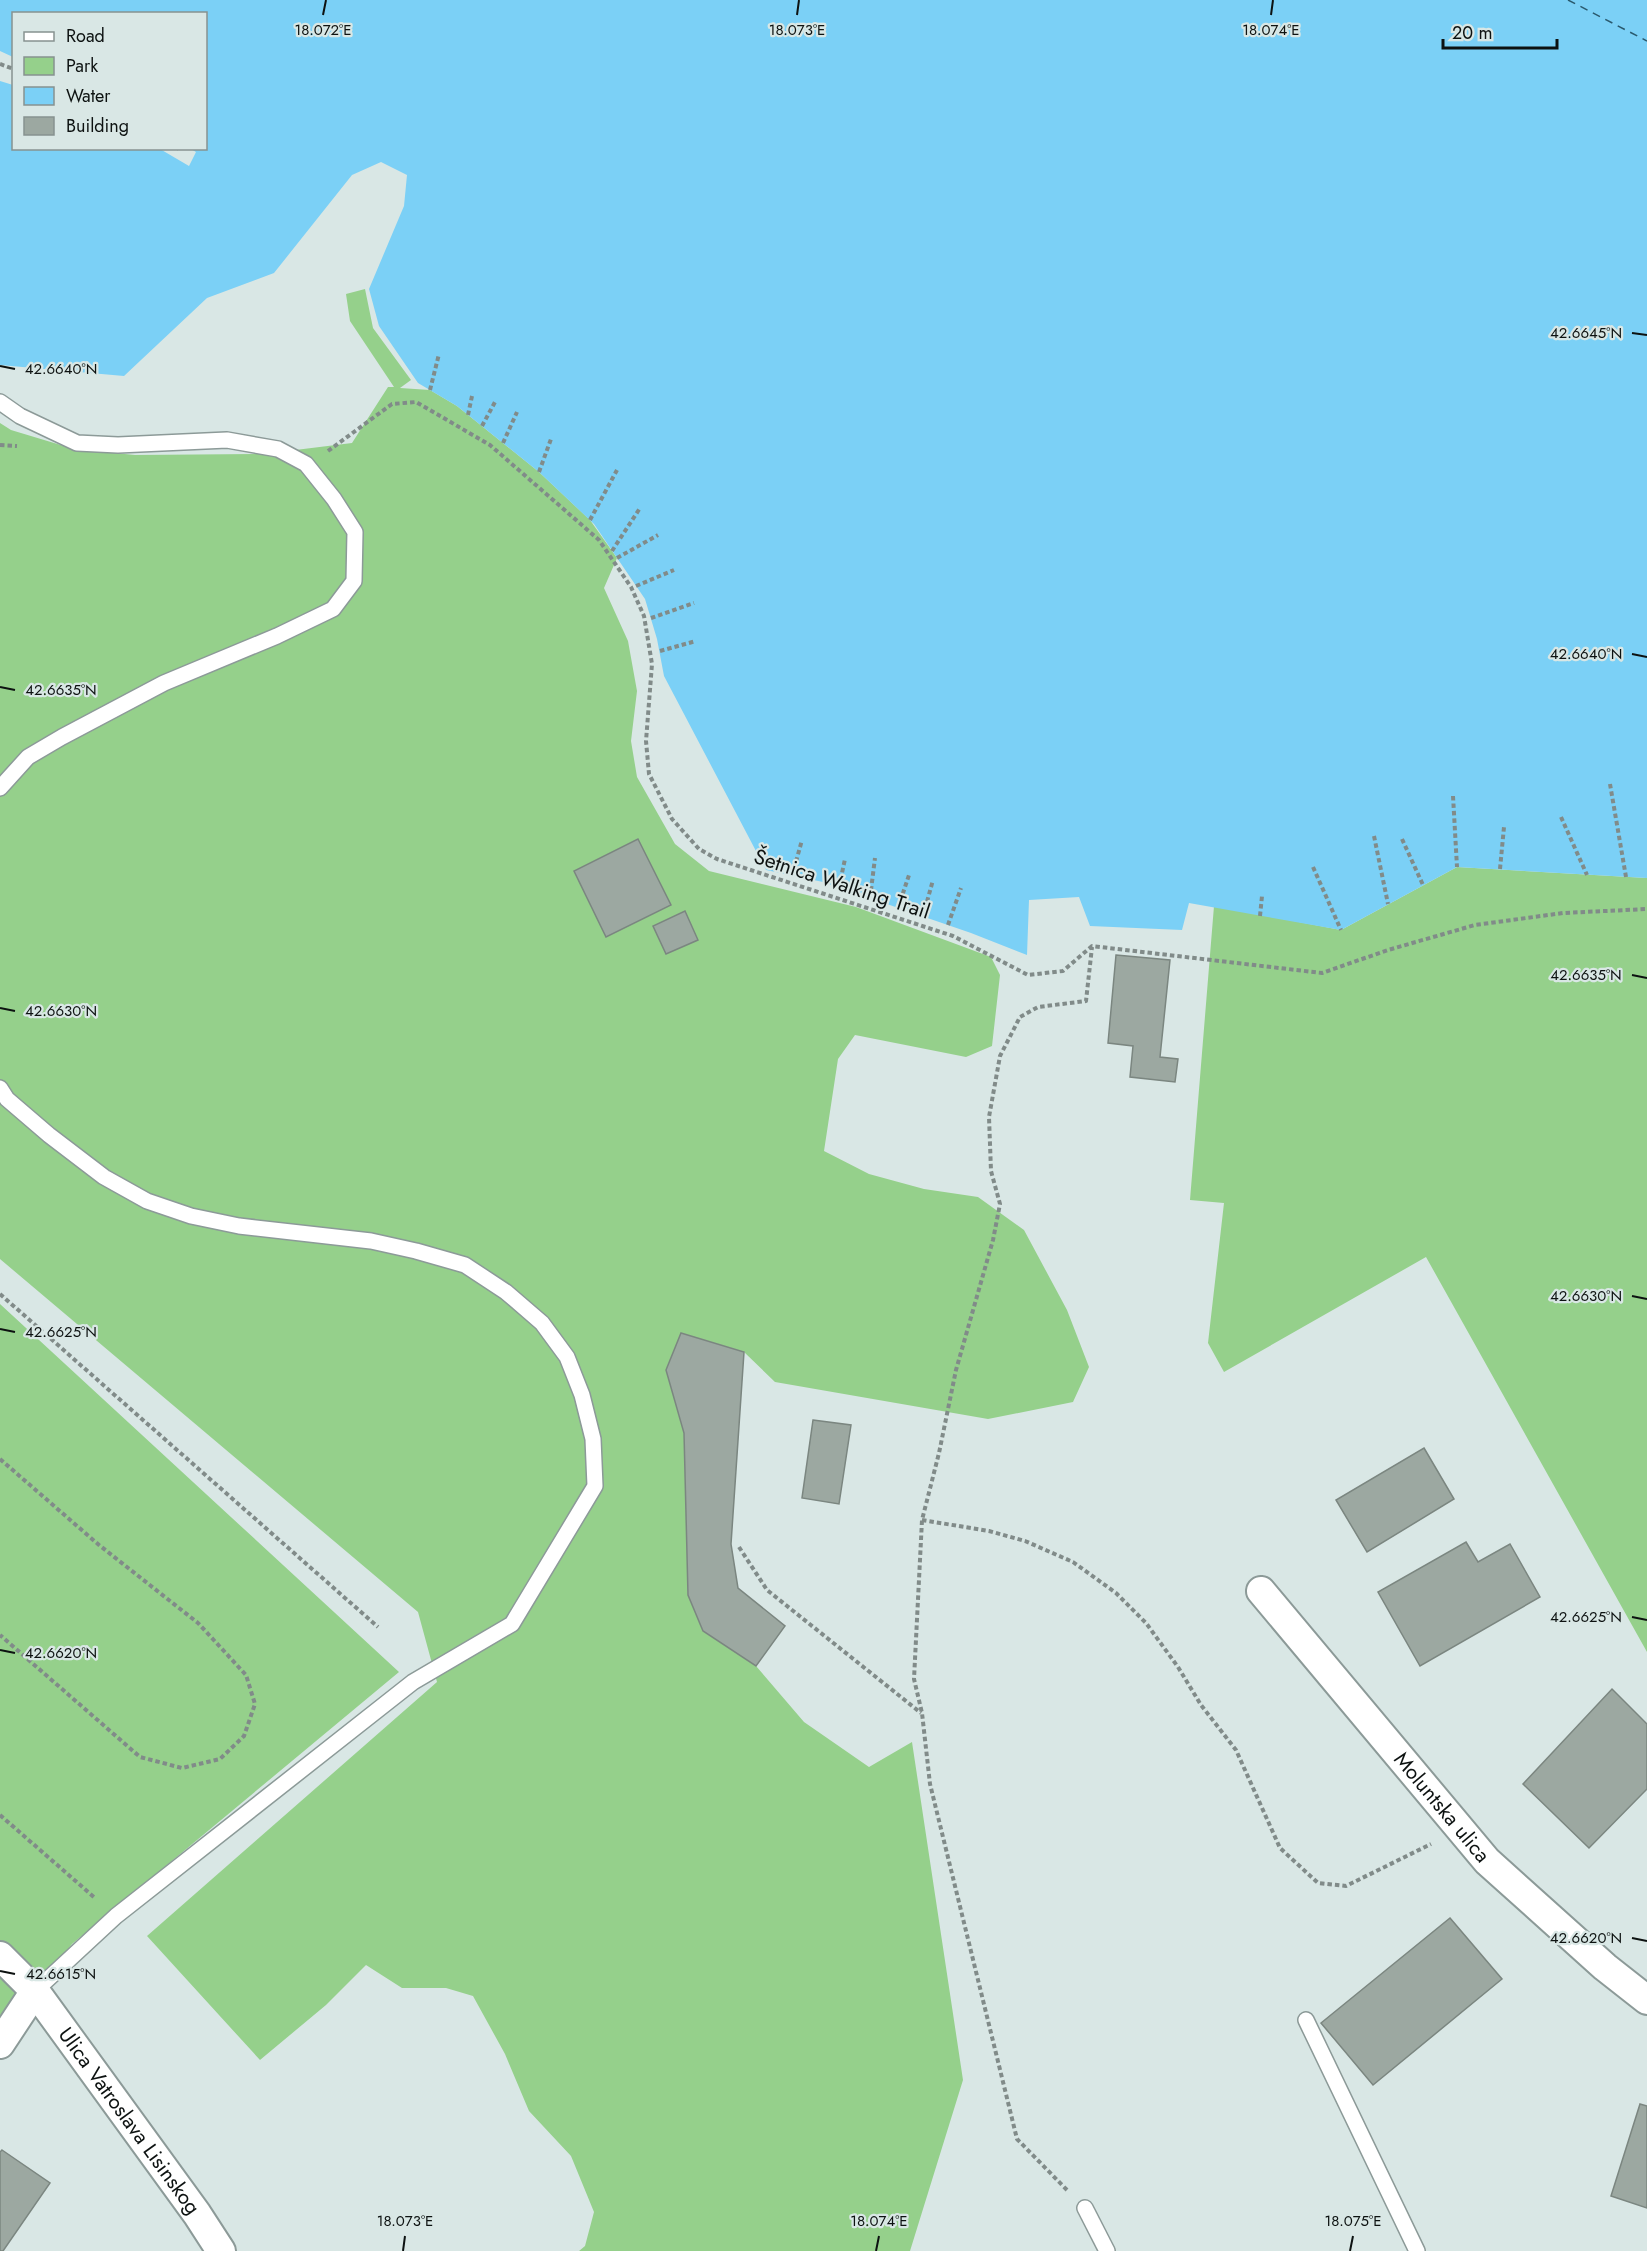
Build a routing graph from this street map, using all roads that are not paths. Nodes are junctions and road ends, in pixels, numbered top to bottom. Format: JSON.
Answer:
{"nodes":[{"id":1,"x":0,"y":402,"type":"edge"},
{"id":2,"x":0,"y":788,"type":"edge"},
{"id":3,"x":0,"y":1088,"type":"edge"},
{"id":4,"x":1261,"y":1591,"type":"dead end"},
{"id":5,"x":0,"y":1956,"type":"edge"},
{"id":6,"x":35,"y":1991,"type":"junction"},
{"id":7,"x":1647,"y":2000,"type":"edge"},
{"id":8,"x":1306,"y":2020,"type":"dead end"},
{"id":9,"x":0,"y":2044,"type":"edge"},
{"id":10,"x":1084,"y":2208,"type":"road end"},
{"id":11,"x":220,"y":2251,"type":"edge"},
{"id":12,"x":1107,"y":2251,"type":"edge"},
{"id":13,"x":1417,"y":2251,"type":"edge"}],
"edges":[{"from":1,"to":2,"type":"lane"},
{"from":3,"to":6,"type":"lane"},
{"from":4,"to":7,"type":"street","name":"Moluntska ulica"},
{"from":5,"to":6,"type":"street","name":"Ulica Vatroslava Lisinskog"},
{"from":6,"to":9,"type":"street"},
{"from":6,"to":11,"type":"street","name":"Ulica Vatroslava Lisinskog"},
{"from":8,"to":13,"type":"lane"},
{"from":10,"to":12,"type":"lane"}]}
